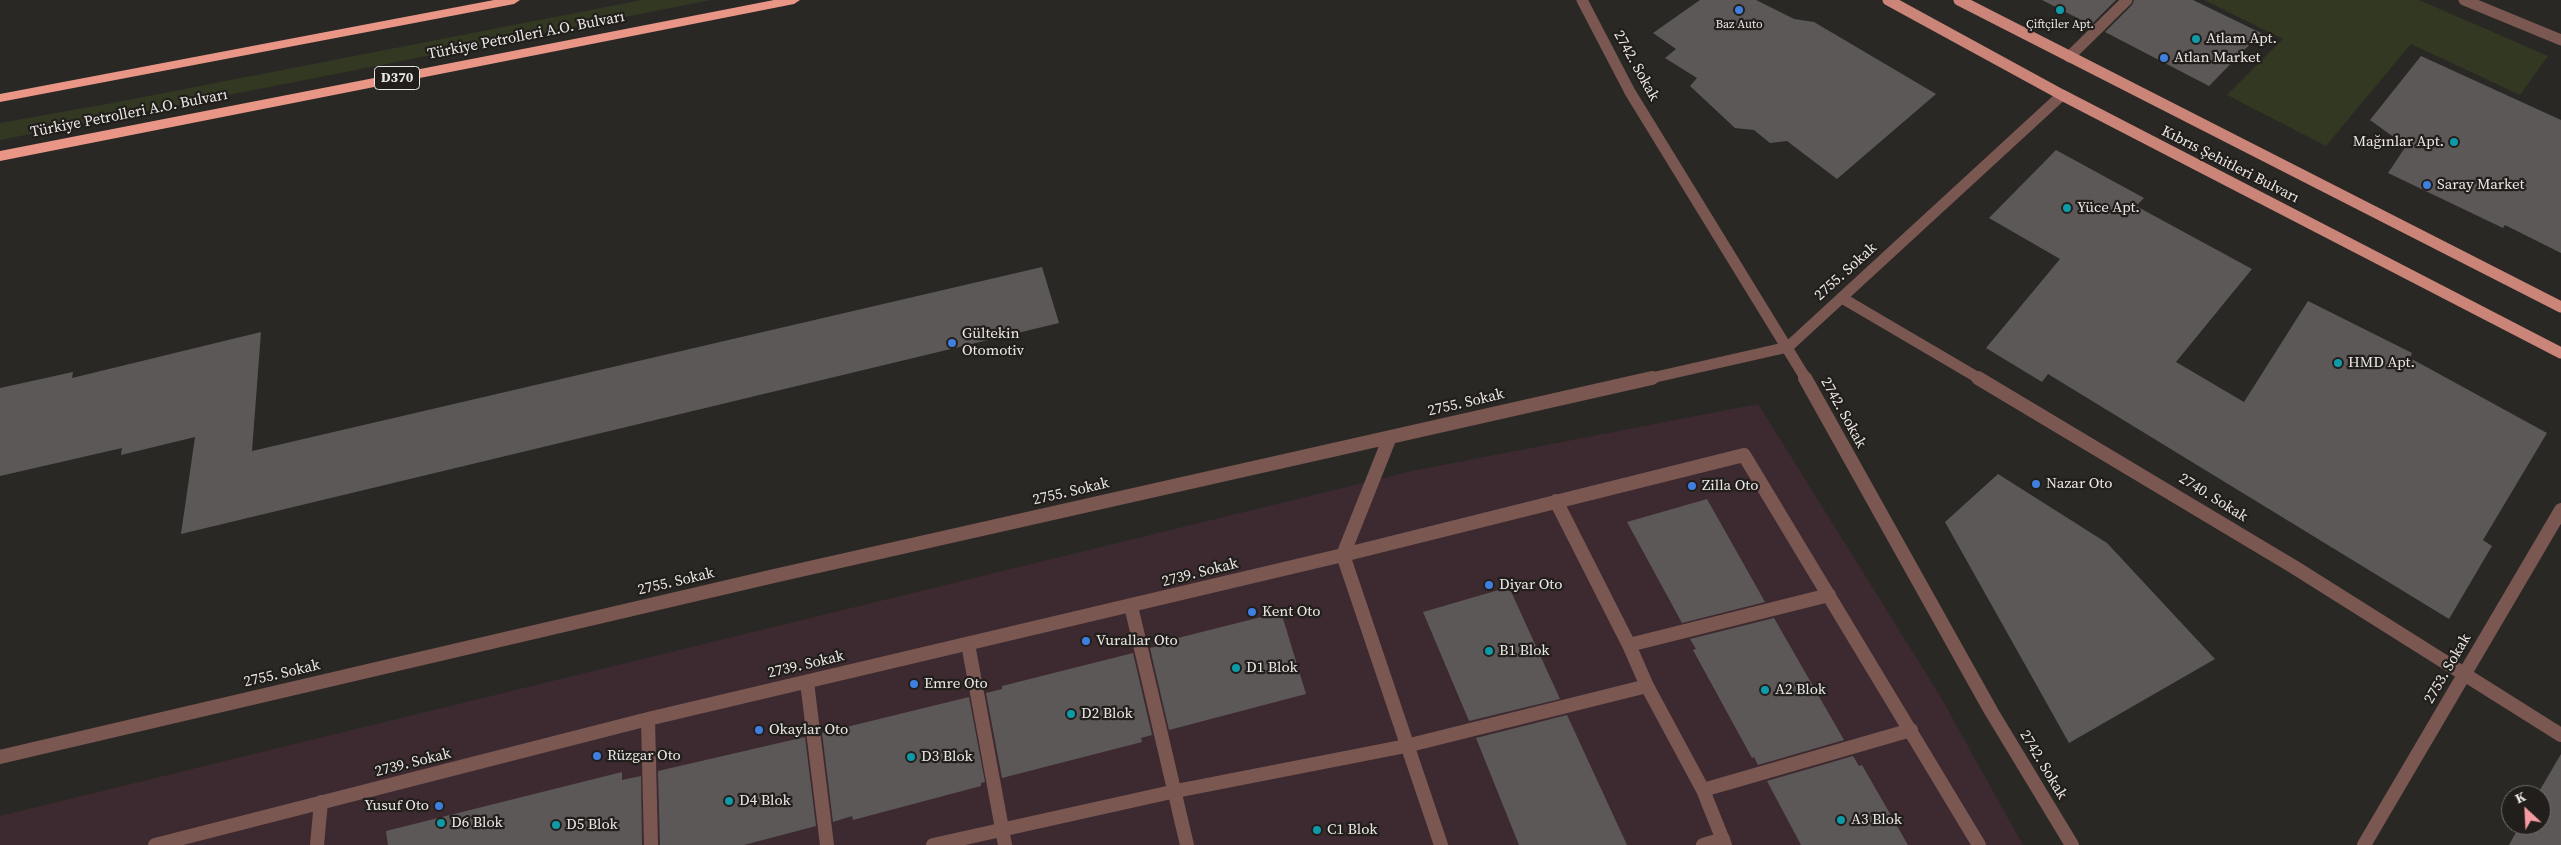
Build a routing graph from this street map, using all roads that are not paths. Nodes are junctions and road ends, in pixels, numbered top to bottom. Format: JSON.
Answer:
{"nodes":[{"id":1,"x":514,"y":0,"type":"edge"},
{"id":2,"x":794,"y":0,"type":"edge"},
{"id":3,"x":1582,"y":0,"type":"edge"},
{"id":4,"x":1888,"y":0,"type":"edge"},
{"id":5,"x":1959,"y":0,"type":"edge"},
{"id":6,"x":2126,"y":0,"type":"edge"},
{"id":7,"x":2464,"y":0,"type":"edge"},
{"id":8,"x":2561,"y":40,"type":"edge"},
{"id":9,"x":2069,"y":56,"type":"junction"},
{"id":10,"x":2062,"y":96,"type":"junction"},
{"id":11,"x":0,"y":98,"type":"edge"},
{"id":12,"x":0,"y":156,"type":"edge"},
{"id":13,"x":1842,"y":298,"type":"junction"},
{"id":14,"x":2561,"y":307,"type":"edge"},
{"id":15,"x":1788,"y":347,"type":"junction"},
{"id":16,"x":2561,"y":353,"type":"edge"},
{"id":17,"x":1390,"y":437,"type":"junction"},
{"id":18,"x":1556,"y":501,"type":"junction"},
{"id":19,"x":2561,"y":510,"type":"edge"},
{"id":20,"x":1343,"y":555,"type":"junction"},
{"id":21,"x":1829,"y":595,"type":"junction"},
{"id":22,"x":1131,"y":606,"type":"junction"},
{"id":23,"x":968,"y":644,"type":"junction"},
{"id":24,"x":1630,"y":645,"type":"junction"},
{"id":25,"x":2465,"y":672,"type":"junction"},
{"id":26,"x":807,"y":682,"type":"junction"},
{"id":27,"x":1647,"y":686,"type":"junction"},
{"id":28,"x":648,"y":719,"type":"junction"},
{"id":29,"x":1911,"y":730,"type":"junction"},
{"id":30,"x":2561,"y":735,"type":"edge"},
{"id":31,"x":1406,"y":746,"type":"junction"},
{"id":32,"x":0,"y":757,"type":"edge"},
{"id":33,"x":1702,"y":790,"type":"junction"},
{"id":34,"x":1176,"y":791,"type":"junction"},
{"id":35,"x":321,"y":802,"type":"junction"},
{"id":36,"x":1002,"y":828,"type":"junction"},
{"id":37,"x":1724,"y":842,"type":"edge"},
{"id":38,"x":155,"y":845,"type":"edge"},
{"id":39,"x":318,"y":845,"type":"edge"},
{"id":40,"x":651,"y":845,"type":"edge"},
{"id":41,"x":827,"y":845,"type":"edge"},
{"id":42,"x":934,"y":845,"type":"edge"},
{"id":43,"x":1005,"y":845,"type":"edge"},
{"id":44,"x":1187,"y":845,"type":"edge"},
{"id":45,"x":1441,"y":845,"type":"edge"},
{"id":46,"x":1703,"y":845,"type":"edge"},
{"id":47,"x":1979,"y":845,"type":"edge"},
{"id":48,"x":2072,"y":845,"type":"edge"},
{"id":49,"x":2364,"y":845,"type":"edge"}],
"edges":[{"from":1,"to":11,"type":"highway"},
{"from":2,"to":12,"type":"highway","name":"Türkiye Petrolleri A.O. Bulvarı","number":"D370"},
{"from":3,"to":15,"type":"street","name":"2742. Sokak"},
{"from":4,"to":10,"type":"main road","name":"Kıbrıs Şehitleri Bulvarı"},
{"from":5,"to":9,"type":"main road","name":"Kıbrıs Şehitleri Bulvarı"},
{"from":6,"to":9,"type":"street"},
{"from":7,"to":8,"type":"street"},
{"from":9,"to":14,"type":"main road","name":"Kıbrıs Şehitleri Bulvarı"},
{"from":10,"to":13,"type":"street","name":"2755. Sokak"},
{"from":10,"to":16,"type":"main road","name":"Kıbrıs Şehitleri Bulvarı"},
{"from":13,"to":15,"type":"street","name":"2755. Sokak"},
{"from":13,"to":25,"type":"street","name":"2740. Sokak"},
{"from":15,"to":17,"type":"street","name":"2755. Sokak"},
{"from":15,"to":48,"type":"street","name":"2742. Sokak"},
{"from":17,"to":20,"type":"street"},
{"from":17,"to":32,"type":"street","name":"2755. Sokak"},
{"from":18,"to":20,"type":"street","name":"2739. Sokak"},
{"from":18,"to":21,"type":"street","name":"2739. Sokak"},
{"from":18,"to":24,"type":"street"},
{"from":19,"to":25,"type":"street","name":"2753. Sokak"},
{"from":20,"to":22,"type":"street","name":"2739. Sokak"},
{"from":20,"to":31,"type":"street"},
{"from":21,"to":24,"type":"street"},
{"from":21,"to":29,"type":"street"},
{"from":22,"to":23,"type":"street","name":"2739. Sokak"},
{"from":22,"to":34,"type":"street"},
{"from":23,"to":26,"type":"street","name":"2739. Sokak"},
{"from":23,"to":36,"type":"street"},
{"from":24,"to":27,"type":"street"},
{"from":25,"to":30,"type":"street","name":"2740. Sokak"},
{"from":25,"to":49,"type":"street","name":"2753. Sokak"},
{"from":26,"to":28,"type":"street","name":"2739. Sokak"},
{"from":26,"to":41,"type":"street"},
{"from":27,"to":31,"type":"street"},
{"from":27,"to":33,"type":"street"},
{"from":28,"to":35,"type":"street","name":"2739. Sokak"},
{"from":28,"to":40,"type":"street"},
{"from":29,"to":33,"type":"street"},
{"from":29,"to":47,"type":"street"},
{"from":31,"to":34,"type":"street"},
{"from":31,"to":45,"type":"street"},
{"from":33,"to":37,"type":"street"},
{"from":34,"to":36,"type":"street"},
{"from":34,"to":44,"type":"street"},
{"from":35,"to":38,"type":"street","name":"2739. Sokak"},
{"from":35,"to":39,"type":"street"},
{"from":36,"to":42,"type":"street"},
{"from":36,"to":43,"type":"street"},
{"from":37,"to":46,"type":"street"}]}
